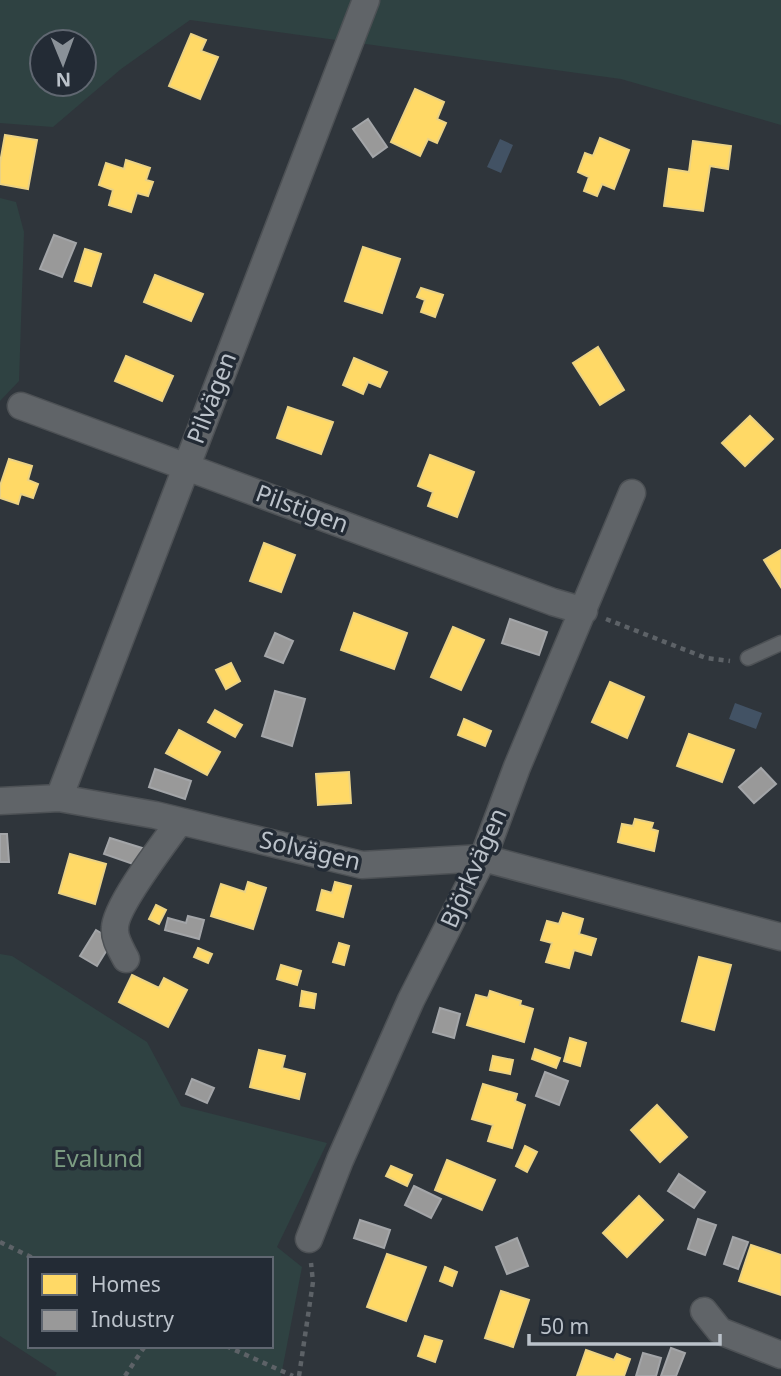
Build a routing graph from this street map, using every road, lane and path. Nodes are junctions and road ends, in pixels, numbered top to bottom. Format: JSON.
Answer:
{"nodes":[{"id":1,"x":366,"y":0,"type":"edge"},
{"id":2,"x":21,"y":406,"type":"dead end"},
{"id":3,"x":186,"y":467,"type":"junction"},
{"id":4,"x":632,"y":493,"type":"dead end"},
{"id":5,"x":583,"y":611,"type":"junction"},
{"id":6,"x":781,"y":643,"type":"edge"},
{"id":7,"x":748,"y":658,"type":"joint"},
{"id":8,"x":59,"y":798,"type":"junction"},
{"id":9,"x":0,"y":801,"type":"edge"},
{"id":10,"x":180,"y":821,"type":"junction"},
{"id":11,"x":483,"y":858,"type":"junction"},
{"id":12,"x":781,"y":937,"type":"edge"},
{"id":13,"x":126,"y":959,"type":"dead end"},
{"id":14,"x":309,"y":1239,"type":"joint"},
{"id":15,"x":0,"y":1242,"type":"edge"},
{"id":16,"x":31,"y":1257,"type":"edge"},
{"id":17,"x":704,"y":1311,"type":"dead end"},
{"id":18,"x":144,"y":1348,"type":"edge"},
{"id":19,"x":230,"y":1348,"type":"edge"},
{"id":20,"x":781,"y":1355,"type":"edge"},
{"id":21,"x":125,"y":1376,"type":"edge"},
{"id":22,"x":293,"y":1376,"type":"edge"},
{"id":23,"x":299,"y":1376,"type":"edge"}],
"edges":[{"from":1,"to":3,"type":"street","name":"Pilvägen"},
{"from":2,"to":3,"type":"street","name":"Pilstigen"},
{"from":3,"to":5,"type":"street","name":"Pilstigen"},
{"from":3,"to":8,"type":"street","name":"Pilvägen"},
{"from":4,"to":5,"type":"street","name":"Björkvägen"},
{"from":5,"to":7,"type":"path"},
{"from":5,"to":11,"type":"street","name":"Björkvägen"},
{"from":6,"to":7,"type":"lane"},
{"from":8,"to":9,"type":"street","name":"Solvägen"},
{"from":8,"to":10,"type":"street","name":"Solvägen"},
{"from":10,"to":11,"type":"street","name":"Solvägen"},
{"from":10,"to":13,"type":"street"},
{"from":11,"to":12,"type":"street","name":"Solvägen"},
{"from":11,"to":14,"type":"street","name":"Björkvägen"},
{"from":14,"to":23,"type":"path"},
{"from":15,"to":16,"type":"path"},
{"from":17,"to":20,"type":"street"},
{"from":18,"to":21,"type":"path"},
{"from":19,"to":22,"type":"path"}]}
